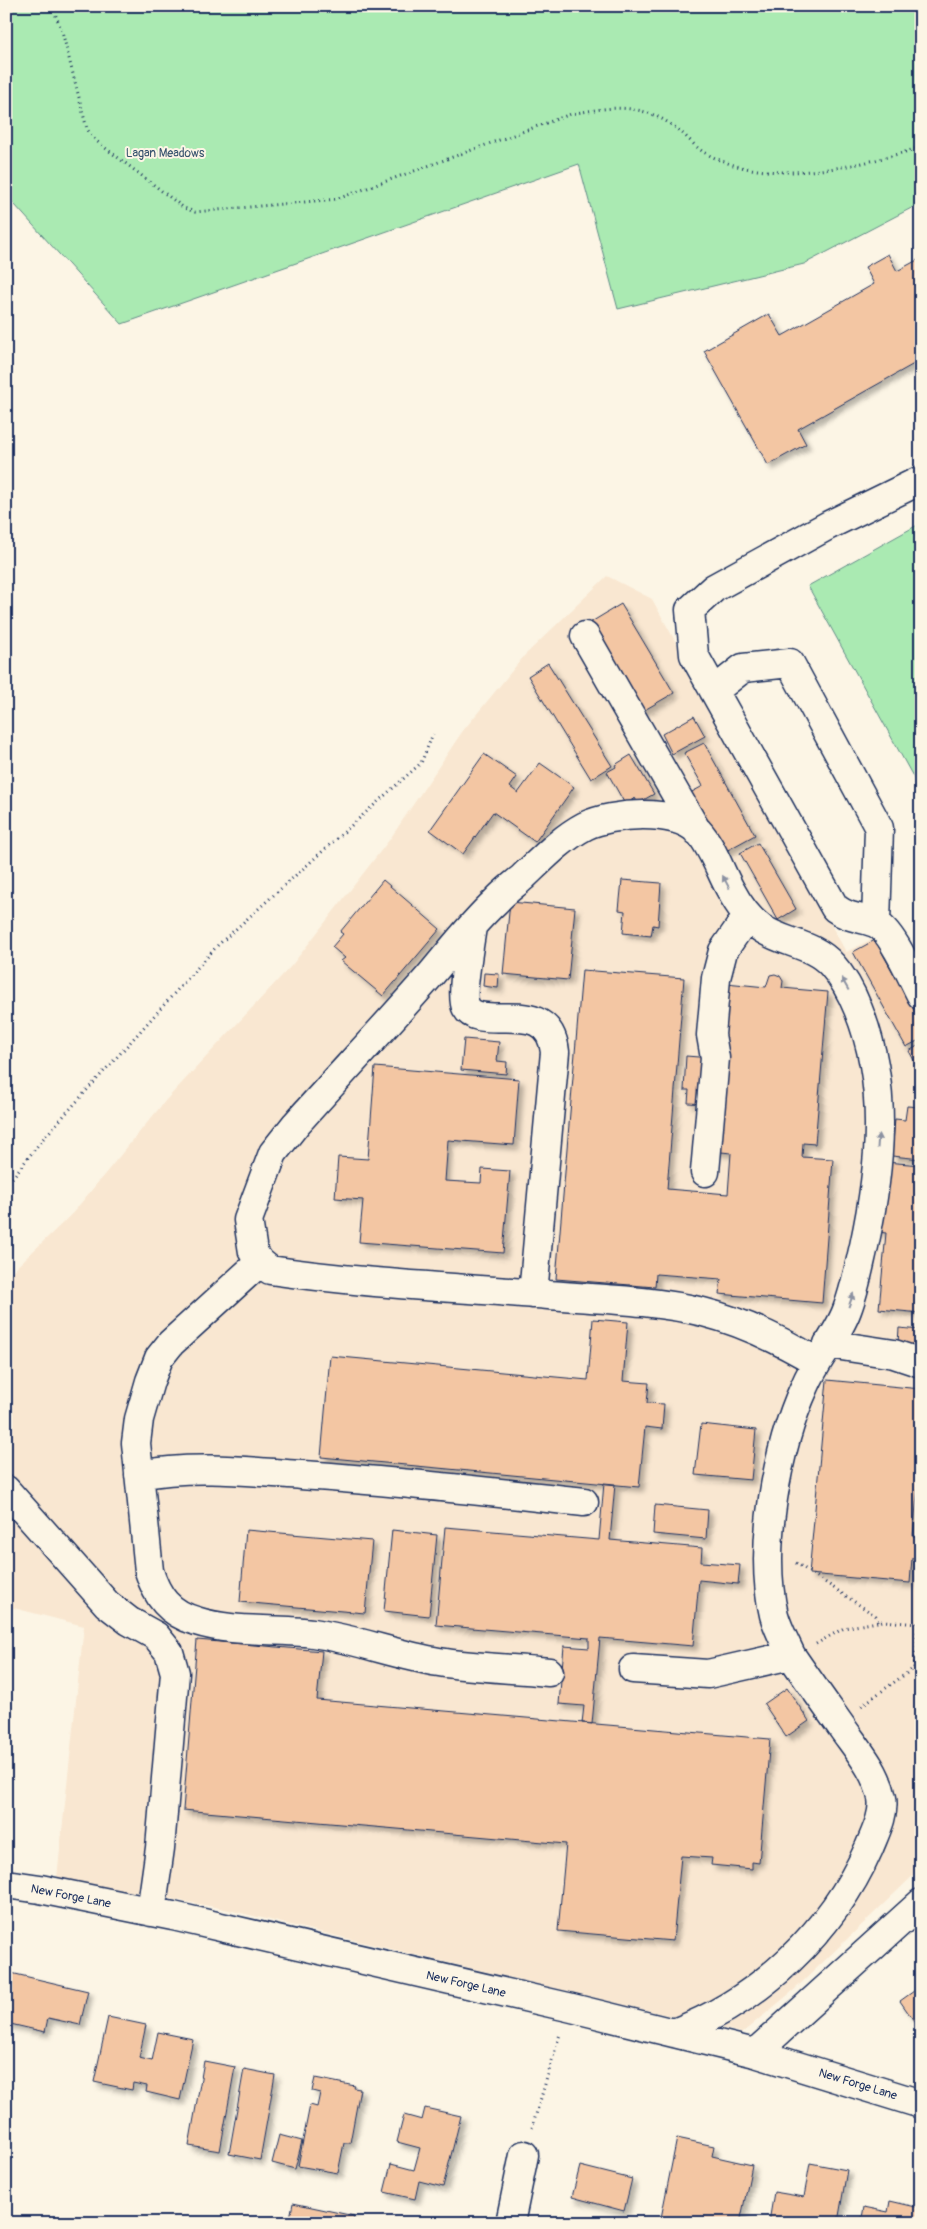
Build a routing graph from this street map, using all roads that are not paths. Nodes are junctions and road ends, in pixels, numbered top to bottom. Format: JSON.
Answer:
{"nodes":[{"id":1,"x":921,"y":480,"type":"edge"},
{"id":2,"x":585,"y":636,"type":"dead end"},
{"id":3,"x":714,"y":690,"type":"junction"},
{"id":4,"x":697,"y":831,"type":"junction"},
{"id":5,"x":749,"y":918,"type":"junction"},
{"id":6,"x":876,"y":923,"type":"junction"},
{"id":7,"x":472,"y":927,"type":"junction"},
{"id":8,"x":921,"y":995,"type":"edge"},
{"id":9,"x":705,"y":1172,"type":"dead end"},
{"id":10,"x":260,"y":1262,"type":"junction"},
{"id":11,"x":533,"y":1294,"type":"junction"},
{"id":12,"x":822,"y":1353,"type":"junction"},
{"id":13,"x":921,"y":1362,"type":"edge"},
{"id":14,"x":138,"y":1476,"type":"junction"},
{"id":15,"x":6,"y":1490,"type":"edge"},
{"id":16,"x":584,"y":1502,"type":"dead end"},
{"id":17,"x":791,"y":1655,"type":"junction"},
{"id":18,"x":633,"y":1669,"type":"dead end"},
{"id":19,"x":549,"y":1672,"type":"dead end"},
{"id":20,"x":6,"y":1884,"type":"edge"},
{"id":21,"x":921,"y":1903,"type":"edge"},
{"id":22,"x":151,"y":1912,"type":"junction"},
{"id":23,"x":674,"y":2033,"type":"junction"},
{"id":24,"x":755,"y":2053,"type":"junction"},
{"id":25,"x":921,"y":2104,"type":"edge"},
{"id":26,"x":524,"y":2155,"type":"road end"},
{"id":27,"x":510,"y":2223,"type":"edge"}],
"edges":[{"from":1,"to":3,"type":"street"},
{"from":2,"to":4,"type":"street"},
{"from":3,"to":6,"type":"street"},
{"from":3,"to":6,"type":"street"},
{"from":5,"to":4,"type":"street","one_way":true},
{"from":4,"to":7,"type":"street"},
{"from":5,"to":9,"type":"street"},
{"from":12,"to":5,"type":"street","one_way":true},
{"from":6,"to":8,"type":"street"},
{"from":7,"to":10,"type":"street"},
{"from":7,"to":11,"type":"street"},
{"from":10,"to":11,"type":"street"},
{"from":10,"to":14,"type":"street"},
{"from":11,"to":12,"type":"street"},
{"from":12,"to":13,"type":"street"},
{"from":12,"to":17,"type":"street"},
{"from":14,"to":16,"type":"street"},
{"from":14,"to":19,"type":"street"},
{"from":15,"to":22,"type":"street"},
{"from":17,"to":18,"type":"street"},
{"from":17,"to":23,"type":"street"},
{"from":20,"to":22,"type":"street","name":"New Forge Lane"},
{"from":21,"to":24,"type":"street"},
{"from":22,"to":23,"type":"street","name":"New Forge Lane"},
{"from":23,"to":24,"type":"street","name":"New Forge Lane"},
{"from":24,"to":25,"type":"street","name":"New Forge Lane"},
{"from":26,"to":27,"type":"street"}]}
